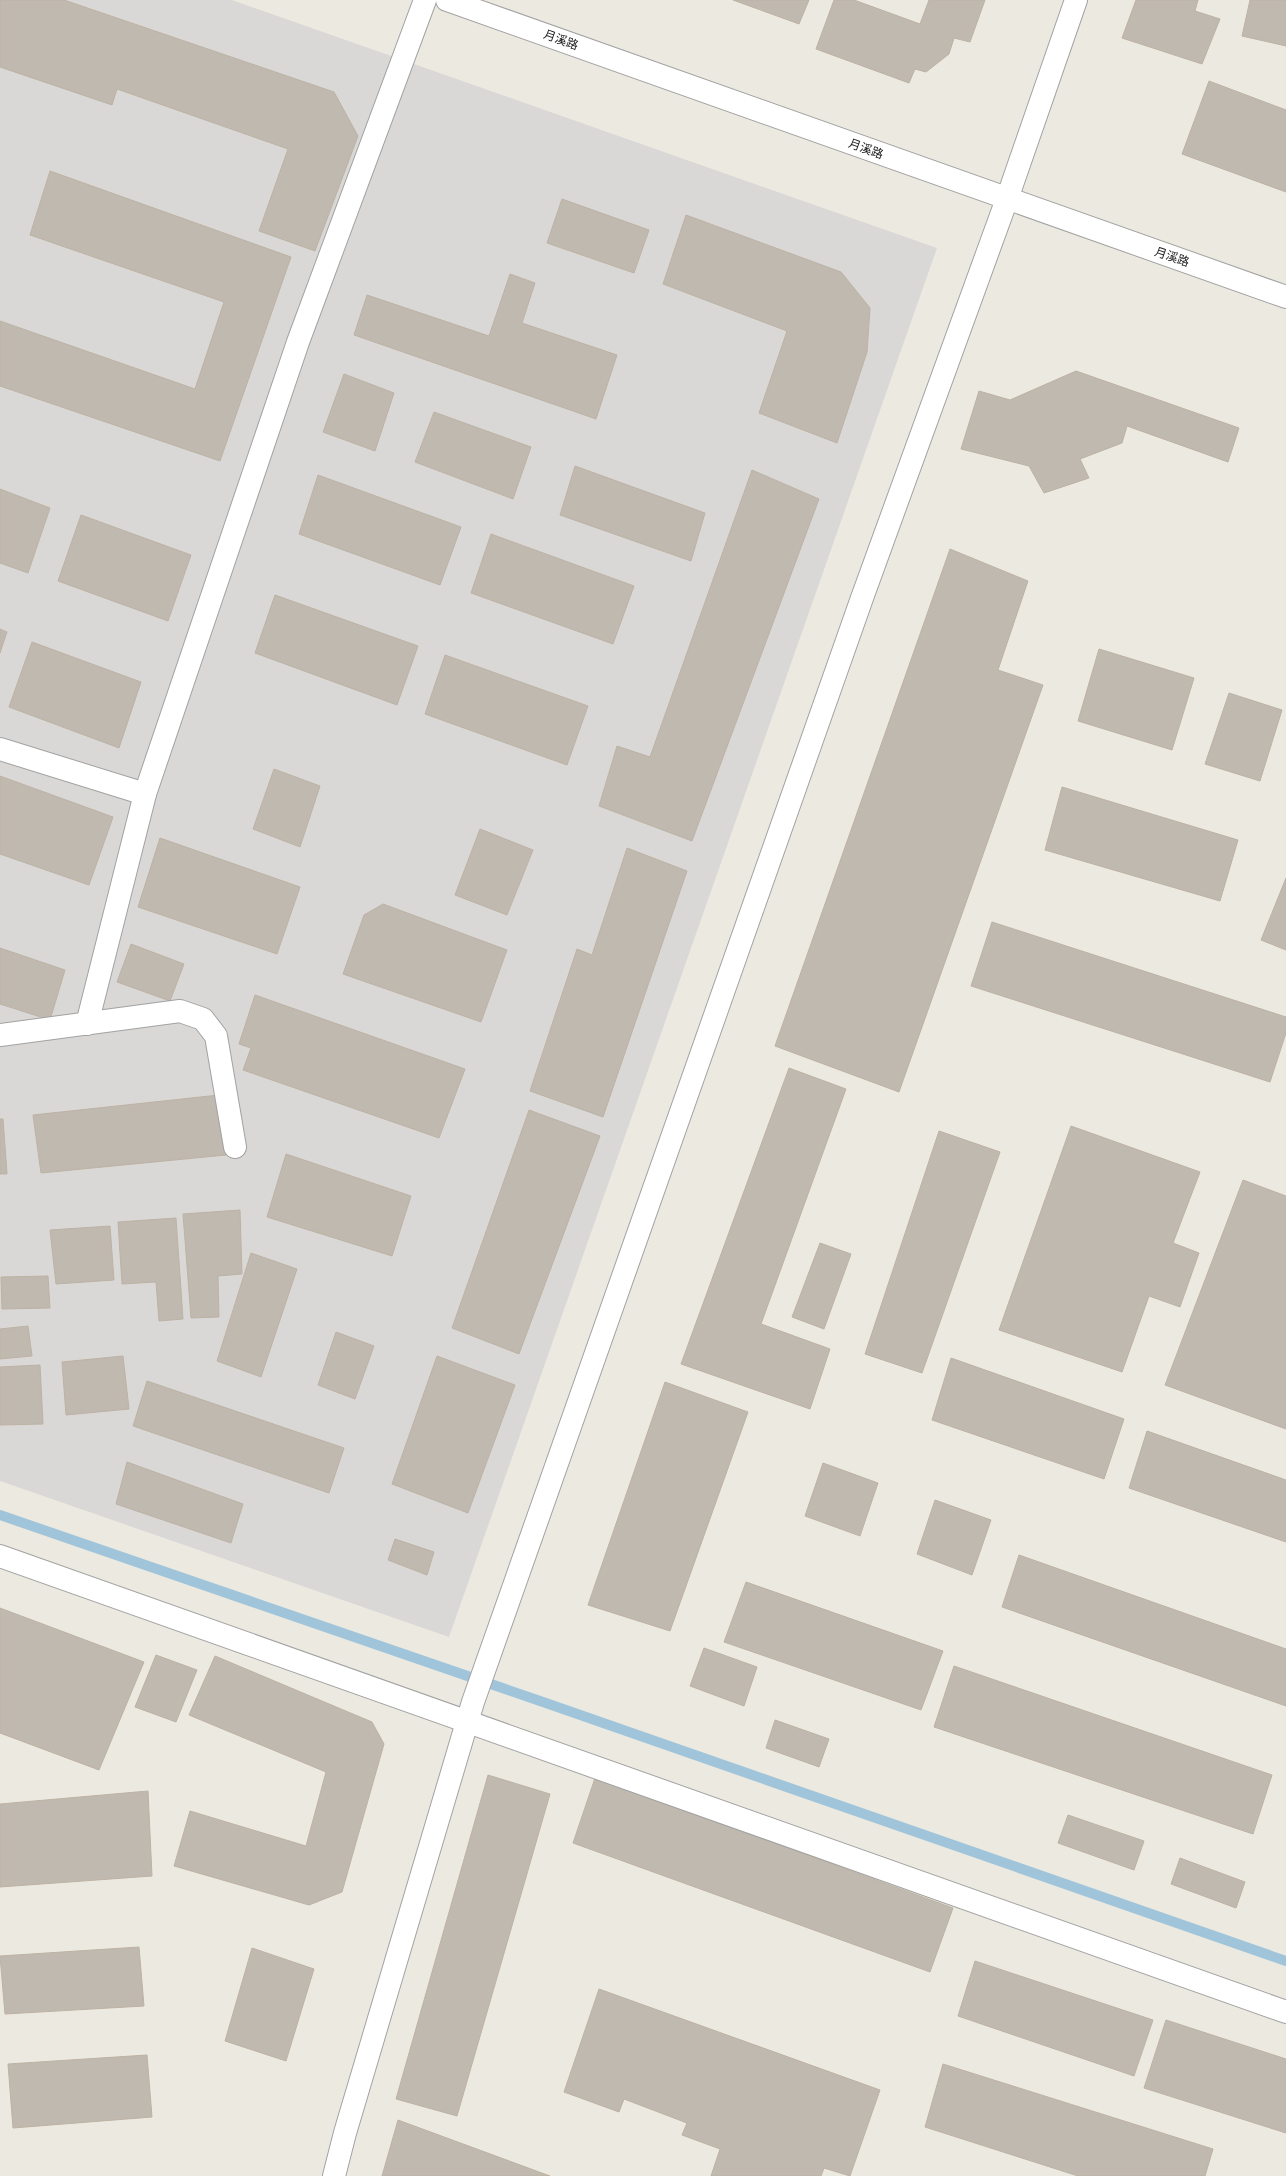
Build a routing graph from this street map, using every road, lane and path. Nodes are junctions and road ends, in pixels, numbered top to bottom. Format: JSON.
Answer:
{"nodes":[{"id":1,"x":425,"y":0,"type":"edge"},
{"id":2,"x":447,"y":0,"type":"edge"},
{"id":3,"x":1076,"y":0,"type":"edge"},
{"id":4,"x":1007,"y":198,"type":"junction"},
{"id":5,"x":1286,"y":297,"type":"edge"},
{"id":6,"x":0,"y":749,"type":"edge"},
{"id":7,"x":145,"y":794,"type":"junction"},
{"id":8,"x":87,"y":1024,"type":"junction"},
{"id":9,"x":0,"y":1035,"type":"edge"},
{"id":10,"x":235,"y":1147,"type":"dead end"},
{"id":11,"x":0,"y":1556,"type":"edge"},
{"id":12,"x":469,"y":1712,"type":"junction"},
{"id":13,"x":1286,"y":2012,"type":"edge"},
{"id":14,"x":334,"y":2176,"type":"edge"}],
"edges":[{"from":1,"to":7,"type":"street"},
{"from":2,"to":4,"type":"street","name":"月溪路"},
{"from":3,"to":4,"type":"street"},
{"from":4,"to":5,"type":"street","name":"月溪路"},
{"from":4,"to":12,"type":"street"},
{"from":6,"to":7,"type":"street"},
{"from":7,"to":8,"type":"street"},
{"from":8,"to":9,"type":"street"},
{"from":8,"to":10,"type":"street"},
{"from":11,"to":12,"type":"street"},
{"from":12,"to":13,"type":"street"},
{"from":12,"to":14,"type":"street"}]}
